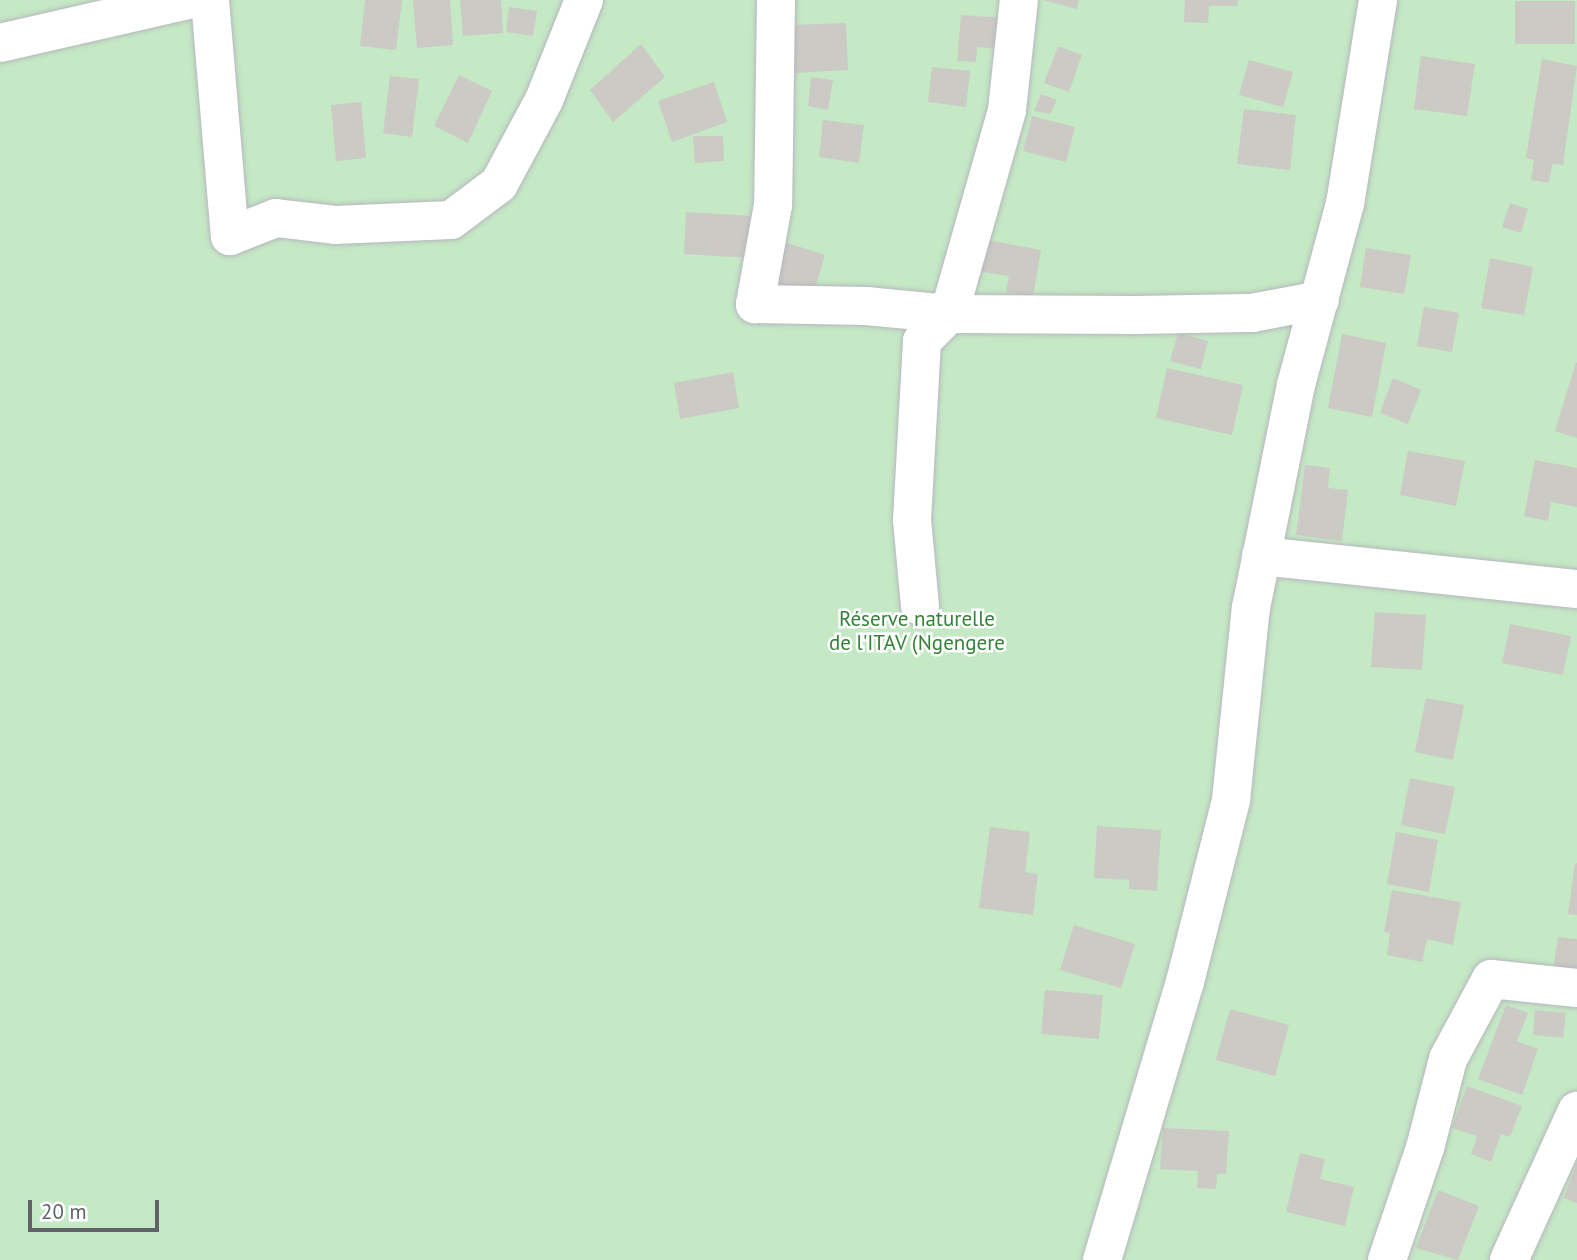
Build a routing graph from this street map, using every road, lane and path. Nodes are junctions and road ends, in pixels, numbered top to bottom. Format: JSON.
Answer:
{"nodes":[{"id":1,"x":187,"y":0,"type":"edge"},
{"id":2,"x":210,"y":0,"type":"edge"},
{"id":3,"x":584,"y":0,"type":"edge"},
{"id":4,"x":776,"y":0,"type":"edge"},
{"id":5,"x":1019,"y":0,"type":"edge"},
{"id":6,"x":1378,"y":0,"type":"edge"},
{"id":7,"x":0,"y":43,"type":"edge"},
{"id":8,"x":1320,"y":299,"type":"junction"},
{"id":9,"x":949,"y":314,"type":"junction"},
{"id":10,"x":1261,"y":556,"type":"junction"},
{"id":11,"x":1577,"y":589,"type":"edge"},
{"id":12,"x":920,"y":606,"type":"dead end"},
{"id":13,"x":1577,"y":988,"type":"edge"},
{"id":14,"x":1577,"y":1111,"type":"edge"},
{"id":15,"x":1102,"y":1260,"type":"edge"},
{"id":16,"x":1387,"y":1260,"type":"edge"},
{"id":17,"x":1509,"y":1260,"type":"edge"}],
"edges":[{"from":1,"to":7,"type":"street"},
{"from":2,"to":3,"type":"street"},
{"from":4,"to":9,"type":"street"},
{"from":5,"to":9,"type":"street"},
{"from":6,"to":8,"type":"street"},
{"from":8,"to":9,"type":"street"},
{"from":8,"to":10,"type":"street"},
{"from":9,"to":12,"type":"street"},
{"from":10,"to":11,"type":"street"},
{"from":10,"to":15,"type":"street"},
{"from":13,"to":16,"type":"street"},
{"from":14,"to":17,"type":"street"}]}
